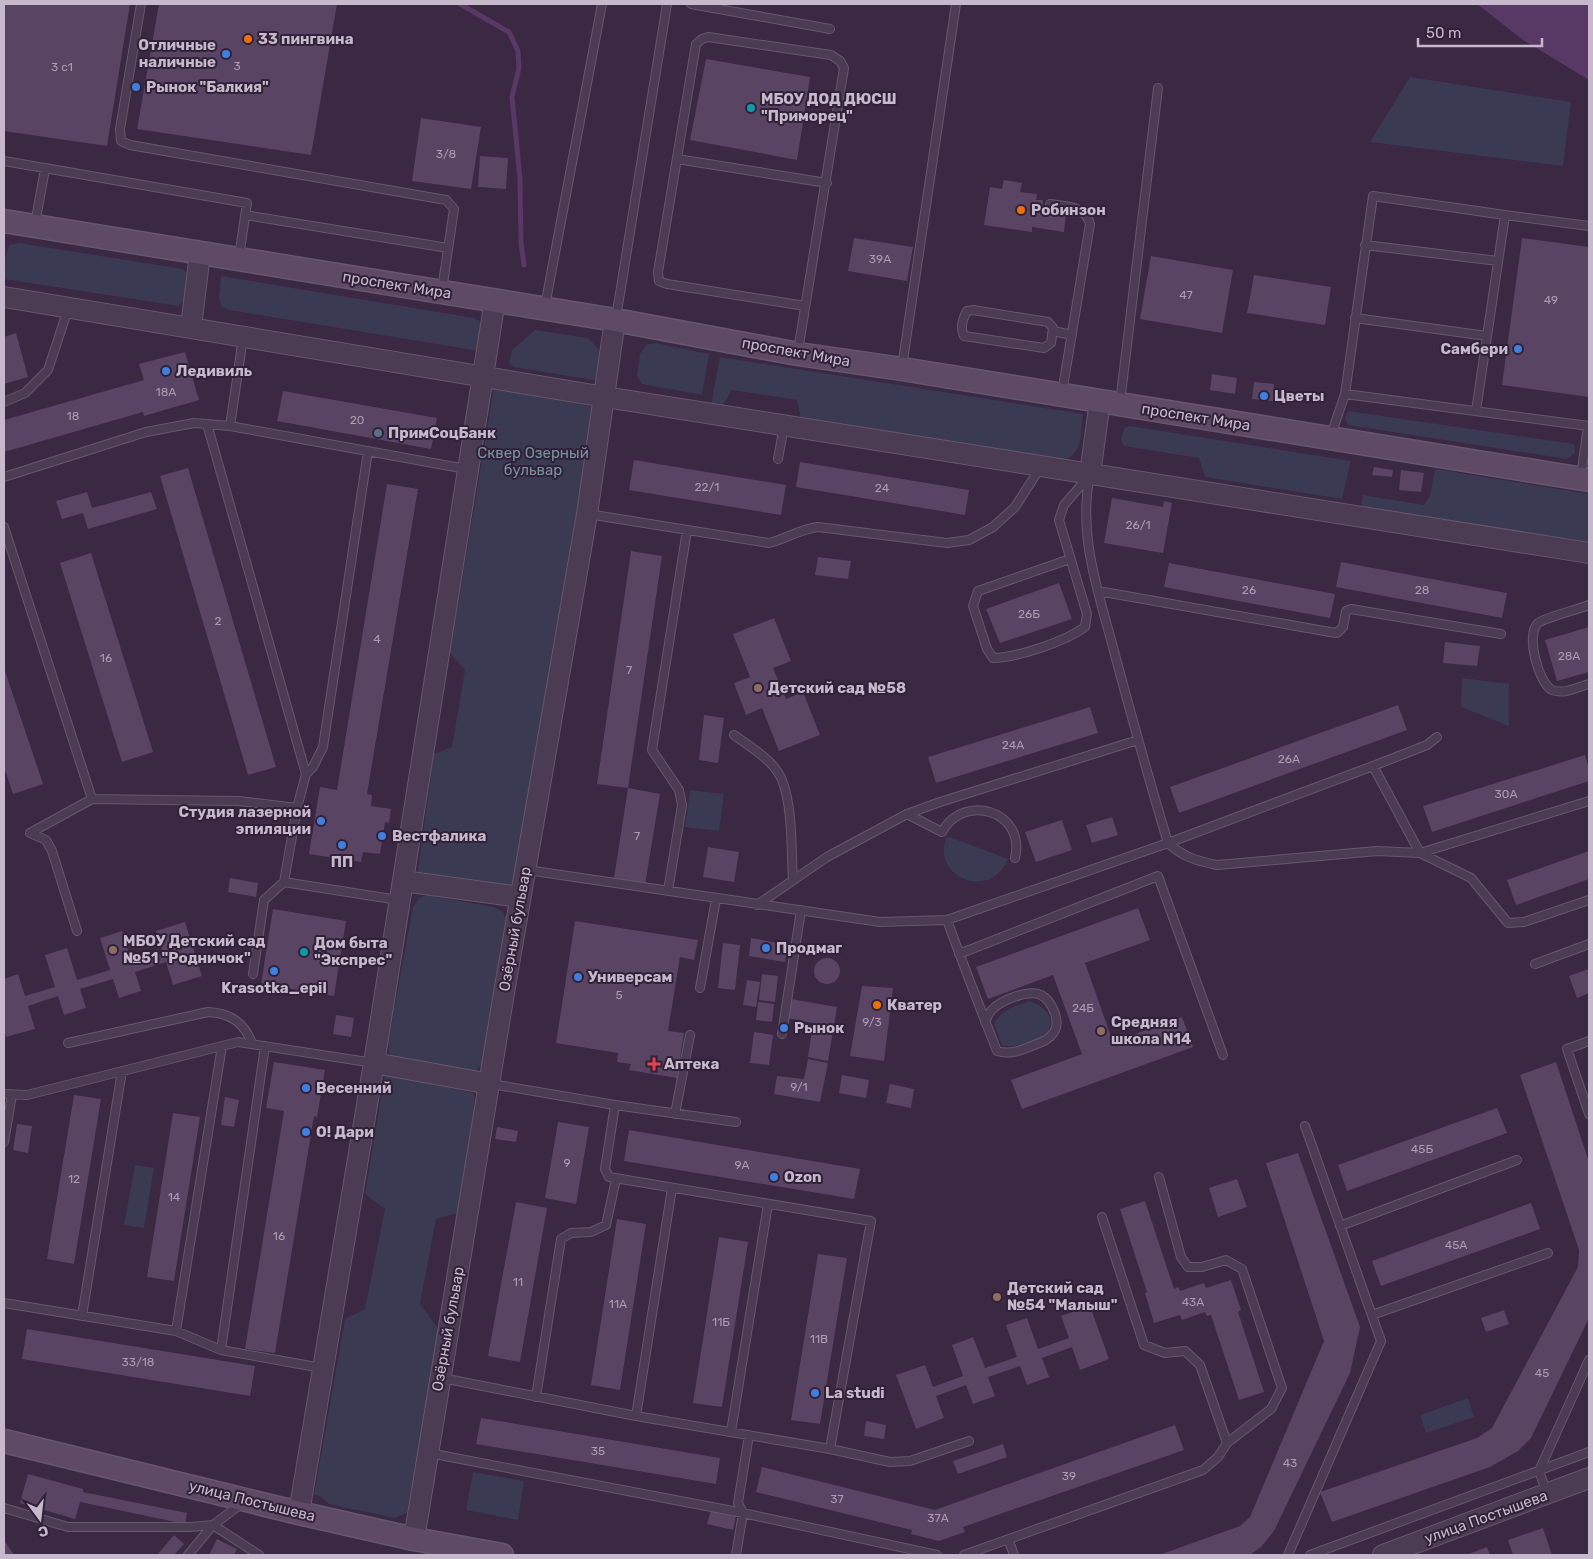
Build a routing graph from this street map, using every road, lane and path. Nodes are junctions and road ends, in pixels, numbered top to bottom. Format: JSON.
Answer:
{"nodes":[{"id":1,"x":141,"y":4,"type":"edge"},
{"id":2,"x":602,"y":4,"type":"edge"},
{"id":3,"x":667,"y":4,"type":"edge"},
{"id":4,"x":690,"y":4,"type":"edge"},
{"id":5,"x":956,"y":4,"type":"edge"},
{"id":6,"x":830,"y":29,"type":"dead end"},
{"id":7,"x":1158,"y":88,"type":"dead end"},
{"id":8,"x":677,"y":159,"type":"junction"},
{"id":9,"x":4,"y":161,"type":"edge"},
{"id":10,"x":45,"y":169,"type":"junction"},
{"id":11,"x":827,"y":183,"type":"junction"},
{"id":12,"x":1050,"y":204,"type":"dead end"},
{"id":13,"x":1505,"y":215,"type":"junction"},
{"id":14,"x":245,"y":216,"type":"junction"},
{"id":15,"x":4,"y":221,"type":"edge"},
{"id":16,"x":34,"y":226,"type":"junction"},
{"id":17,"x":1589,"y":226,"type":"edge"},
{"id":18,"x":1366,"y":245,"type":"junction"},
{"id":19,"x":448,"y":248,"type":"junction"},
{"id":20,"x":200,"y":253,"type":"junction"},
{"id":21,"x":238,"y":259,"type":"junction"},
{"id":22,"x":1498,"y":261,"type":"junction"},
{"id":23,"x":442,"y":292,"type":"junction"},
{"id":24,"x":4,"y":297,"type":"edge"},
{"id":25,"x":495,"y":300,"type":"junction"},
{"id":26,"x":805,"y":306,"type":"junction"},
{"id":27,"x":69,"y":307,"type":"junction"},
{"id":28,"x":545,"y":308,"type":"junction"},
{"id":29,"x":1355,"y":318,"type":"junction"},
{"id":30,"x":616,"y":320,"type":"junction"},
{"id":31,"x":191,"y":328,"type":"junction"},
{"id":32,"x":1053,"y":331,"type":"junction"},
{"id":33,"x":1072,"y":335,"type":"junction"},
{"id":34,"x":243,"y":336,"type":"junction"},
{"id":35,"x":1487,"y":336,"type":"junction"},
{"id":36,"x":798,"y":354,"type":"junction"},
{"id":37,"x":902,"y":369,"type":"junction"},
{"id":38,"x":483,"y":375,"type":"junction"},
{"id":39,"x":1345,"y":394,"type":"junction"},
{"id":40,"x":1061,"y":395,"type":"junction"},
{"id":41,"x":606,"y":397,"type":"junction"},
{"id":42,"x":4,"y":402,"type":"edge"},
{"id":43,"x":1110,"y":403,"type":"junction"},
{"id":44,"x":1476,"y":411,"type":"junction"},
{"id":45,"x":207,"y":424,"type":"junction"},
{"id":46,"x":230,"y":426,"type":"junction"},
{"id":47,"x":784,"y":426,"type":"junction"},
{"id":48,"x":1589,"y":426,"type":"edge"},
{"id":49,"x":1330,"y":439,"type":"junction"},
{"id":50,"x":368,"y":451,"type":"junction"},
{"id":51,"x":778,"y":459,"type":"dead end"},
{"id":52,"x":1041,"y":467,"type":"junction"},
{"id":53,"x":468,"y":470,"type":"junction"},
{"id":54,"x":1090,"y":474,"type":"junction"},
{"id":55,"x":4,"y":477,"type":"edge"},
{"id":56,"x":1585,"y":479,"type":"edge"},
{"id":57,"x":587,"y":514,"type":"junction"},
{"id":58,"x":4,"y":527,"type":"edge"},
{"id":59,"x":687,"y":530,"type":"junction"},
{"id":60,"x":1589,"y":554,"type":"edge"},
{"id":61,"x":1070,"y":559,"type":"junction"},
{"id":62,"x":1098,"y":591,"type":"junction"},
{"id":63,"x":1589,"y":605,"type":"edge"},
{"id":64,"x":1500,"y":634,"type":"dead end"},
{"id":65,"x":1589,"y":684,"type":"edge"},
{"id":66,"x":734,"y":735,"type":"dead end"},
{"id":67,"x":1436,"y":737,"type":"dead end"},
{"id":68,"x":1138,"y":740,"type":"junction"},
{"id":69,"x":1373,"y":766,"type":"junction"},
{"id":70,"x":306,"y":774,"type":"junction"},
{"id":71,"x":92,"y":799,"type":"junction"},
{"id":72,"x":1589,"y":801,"type":"edge"},
{"id":73,"x":297,"y":808,"type":"junction"},
{"id":74,"x":907,"y":814,"type":"junction"},
{"id":75,"x":1168,"y":843,"type":"junction"},
{"id":76,"x":1420,"y":853,"type":"junction"},
{"id":77,"x":1015,"y":858,"type":"dead end"},
{"id":78,"x":525,"y":870,"type":"junction"},
{"id":79,"x":793,"y":880,"type":"junction"},
{"id":80,"x":284,"y":882,"type":"junction"},
{"id":81,"x":402,"y":891,"type":"junction"},
{"id":82,"x":668,"y":891,"type":"junction"},
{"id":83,"x":520,"y":898,"type":"junction"},
{"id":84,"x":716,"y":899,"type":"junction"},
{"id":85,"x":1589,"y":900,"type":"edge"},
{"id":86,"x":757,"y":905,"type":"junction"},
{"id":87,"x":801,"y":910,"type":"junction"},
{"id":88,"x":947,"y":920,"type":"junction"},
{"id":89,"x":77,"y":931,"type":"dead end"},
{"id":90,"x":1589,"y":944,"type":"edge"},
{"id":91,"x":959,"y":954,"type":"junction"},
{"id":92,"x":1535,"y":964,"type":"dead end"},
{"id":93,"x":253,"y":974,"type":"dead end"},
{"id":94,"x":700,"y":988,"type":"dead end"},
{"id":95,"x":985,"y":1022,"type":"junction"},
{"id":96,"x":782,"y":1034,"type":"dead end"},
{"id":97,"x":690,"y":1035,"type":"dead end"},
{"id":98,"x":68,"y":1042,"type":"dead end"},
{"id":99,"x":1589,"y":1042,"type":"edge"},
{"id":100,"x":252,"y":1044,"type":"junction"},
{"id":101,"x":222,"y":1046,"type":"junction"},
{"id":102,"x":265,"y":1046,"type":"junction"},
{"id":103,"x":1223,"y":1055,"type":"dead end"},
{"id":104,"x":374,"y":1063,"type":"junction"},
{"id":105,"x":122,"y":1071,"type":"junction"},
{"id":106,"x":490,"y":1084,"type":"junction"},
{"id":107,"x":8,"y":1095,"type":"edge"},
{"id":108,"x":616,"y":1105,"type":"junction"},
{"id":109,"x":675,"y":1114,"type":"junction"},
{"id":110,"x":1589,"y":1114,"type":"edge"},
{"id":111,"x":736,"y":1122,"type":"dead end"},
{"id":112,"x":1305,"y":1126,"type":"dead end"},
{"id":113,"x":4,"y":1142,"type":"edge"},
{"id":114,"x":1517,"y":1160,"type":"dead end"},
{"id":115,"x":1159,"y":1177,"type":"dead end"},
{"id":116,"x":616,"y":1179,"type":"junction"},
{"id":117,"x":672,"y":1188,"type":"junction"},
{"id":118,"x":768,"y":1204,"type":"junction"},
{"id":119,"x":1102,"y":1217,"type":"dead end"},
{"id":120,"x":1340,"y":1226,"type":"junction"},
{"id":121,"x":1548,"y":1253,"type":"dead end"},
{"id":122,"x":4,"y":1303,"type":"edge"},
{"id":123,"x":1372,"y":1315,"type":"junction"},
{"id":124,"x":82,"y":1316,"type":"junction"},
{"id":125,"x":176,"y":1331,"type":"junction"},
{"id":126,"x":221,"y":1350,"type":"junction"},
{"id":127,"x":1589,"y":1360,"type":"edge"},
{"id":128,"x":322,"y":1368,"type":"junction"},
{"id":129,"x":440,"y":1378,"type":"junction"},
{"id":130,"x":536,"y":1396,"type":"junction"},
{"id":131,"x":636,"y":1416,"type":"junction"},
{"id":132,"x":731,"y":1432,"type":"junction"},
{"id":133,"x":749,"y":1435,"type":"junction"},
{"id":134,"x":4,"y":1441,"type":"edge"},
{"id":135,"x":969,"y":1441,"type":"dead end"},
{"id":136,"x":1227,"y":1443,"type":"junction"},
{"id":137,"x":830,"y":1449,"type":"junction"},
{"id":138,"x":427,"y":1452,"type":"junction"},
{"id":139,"x":1589,"y":1452,"type":"edge"},
{"id":140,"x":1539,"y":1471,"type":"junction"},
{"id":141,"x":1588,"y":1481,"type":"edge"},
{"id":142,"x":1547,"y":1494,"type":"junction"},
{"id":143,"x":246,"y":1499,"type":"junction"},
{"id":144,"x":4,"y":1508,"type":"edge"},
{"id":145,"x":299,"y":1513,"type":"junction"},
{"id":146,"x":743,"y":1513,"type":"junction"},
{"id":147,"x":213,"y":1525,"type":"junction"},
{"id":148,"x":414,"y":1539,"type":"junction"},
{"id":149,"x":1009,"y":1541,"type":"junction"},
{"id":150,"x":188,"y":1555,"type":"edge"},
{"id":151,"x":259,"y":1555,"type":"edge"},
{"id":152,"x":502,"y":1555,"type":"edge"},
{"id":153,"x":736,"y":1555,"type":"edge"},
{"id":154,"x":937,"y":1555,"type":"edge"},
{"id":155,"x":964,"y":1555,"type":"edge"},
{"id":156,"x":1014,"y":1555,"type":"edge"},
{"id":157,"x":1288,"y":1555,"type":"edge"},
{"id":158,"x":1310,"y":1555,"type":"edge"},
{"id":159,"x":1383,"y":1555,"type":"edge"}],
"edges":[{"from":1,"to":19,"type":"lane"},
{"from":2,"to":28,"type":"lane"},
{"from":3,"to":30,"type":"lane"},
{"from":4,"to":6,"type":"lane"},
{"from":5,"to":37,"type":"lane"},
{"from":7,"to":43,"type":"lane"},
{"from":8,"to":11,"type":"lane"},
{"from":8,"to":11,"type":"lane"},
{"from":8,"to":26,"type":"lane"},
{"from":9,"to":10,"type":"lane"},
{"from":10,"to":14,"type":"lane"},
{"from":10,"to":16,"type":"lane"},
{"from":11,"to":26,"type":"lane"},
{"from":12,"to":33,"type":"lane"},
{"from":13,"to":17,"type":"lane"},
{"from":13,"to":18,"type":"lane"},
{"from":13,"to":22,"type":"lane"},
{"from":14,"to":19,"type":"lane"},
{"from":14,"to":21,"type":"lane"},
{"from":15,"to":16,"type":"main road","name":"проспект Мира"},
{"from":16,"to":20,"type":"main road","name":"проспект Мира"},
{"from":18,"to":22,"type":"lane"},
{"from":18,"to":29,"type":"lane"},
{"from":19,"to":23,"type":"lane"},
{"from":20,"to":21,"type":"main road","name":"проспект Мира"},
{"from":20,"to":31,"type":"street"},
{"from":21,"to":23,"type":"main road","name":"проспект Мира"},
{"from":22,"to":35,"type":"lane"},
{"from":23,"to":25,"type":"main road","name":"проспект Мира"},
{"from":24,"to":27,"type":"street"},
{"from":25,"to":28,"type":"main road","name":"проспект Мира"},
{"from":25,"to":38,"type":"street"},
{"from":26,"to":36,"type":"lane"},
{"from":27,"to":31,"type":"street"},
{"from":27,"to":42,"type":"lane"},
{"from":28,"to":30,"type":"main road","name":"проспект Мира"},
{"from":29,"to":35,"type":"lane"},
{"from":29,"to":39,"type":"lane"},
{"from":30,"to":36,"type":"main road","name":"проспект Мира"},
{"from":30,"to":41,"type":"street","name":"Озёрный бульвар"},
{"from":31,"to":34,"type":"street"},
{"from":32,"to":32,"type":"lane"},
{"from":32,"to":33,"type":"lane"},
{"from":33,"to":40,"type":"lane"},
{"from":34,"to":38,"type":"street"},
{"from":34,"to":46,"type":"lane"},
{"from":35,"to":44,"type":"lane"},
{"from":36,"to":37,"type":"main road","name":"проспект Мира"},
{"from":37,"to":40,"type":"main road","name":"проспект Мира"},
{"from":38,"to":41,"type":"street"},
{"from":38,"to":53,"type":"street"},
{"from":39,"to":44,"type":"lane"},
{"from":39,"to":49,"type":"lane"},
{"from":40,"to":43,"type":"main road","name":"проспект Мира"},
{"from":41,"to":47,"type":"street"},
{"from":41,"to":57,"type":"street","name":"Озёрный бульвар"},
{"from":43,"to":49,"type":"main road","name":"проспект Мира"},
{"from":43,"to":54,"type":"street"},
{"from":44,"to":48,"type":"lane"},
{"from":45,"to":46,"type":"lane"},
{"from":45,"to":55,"type":"lane"},
{"from":45,"to":70,"type":"lane"},
{"from":46,"to":50,"type":"lane"},
{"from":47,"to":51,"type":"lane"},
{"from":47,"to":52,"type":"street"},
{"from":48,"to":56,"type":"lane"},
{"from":49,"to":56,"type":"main road","name":"проспект Мира"},
{"from":50,"to":53,"type":"lane"},
{"from":50,"to":70,"type":"lane"},
{"from":52,"to":54,"type":"street"},
{"from":52,"to":59,"type":"lane"},
{"from":53,"to":81,"type":"street"},
{"from":54,"to":60,"type":"street"},
{"from":54,"to":61,"type":"lane"},
{"from":54,"to":62,"type":"lane"},
{"from":57,"to":59,"type":"lane"},
{"from":57,"to":78,"type":"street","name":"Озёрный бульвар"},
{"from":58,"to":71,"type":"lane"},
{"from":59,"to":82,"type":"lane"},
{"from":61,"to":61,"type":"lane"},
{"from":62,"to":64,"type":"lane"},
{"from":62,"to":68,"type":"lane"},
{"from":63,"to":65,"type":"lane"},
{"from":66,"to":79,"type":"lane"},
{"from":67,"to":69,"type":"lane"},
{"from":68,"to":74,"type":"lane"},
{"from":68,"to":75,"type":"lane"},
{"from":69,"to":75,"type":"lane"},
{"from":69,"to":76,"type":"lane"},
{"from":70,"to":73,"type":"lane"},
{"from":71,"to":73,"type":"lane"},
{"from":71,"to":89,"type":"lane"},
{"from":72,"to":76,"type":"lane"},
{"from":73,"to":80,"type":"lane"},
{"from":74,"to":77,"type":"lane"},
{"from":74,"to":79,"type":"lane"},
{"from":75,"to":76,"type":"lane"},
{"from":75,"to":88,"type":"lane"},
{"from":76,"to":85,"type":"lane"},
{"from":78,"to":82,"type":"lane"},
{"from":78,"to":83,"type":"street","name":"Озёрный бульвар"},
{"from":79,"to":86,"type":"lane"},
{"from":80,"to":81,"type":"lane"},
{"from":80,"to":93,"type":"lane"},
{"from":81,"to":83,"type":"street"},
{"from":81,"to":104,"type":"street"},
{"from":82,"to":84,"type":"lane"},
{"from":83,"to":106,"type":"street","name":"Озёрный бульвар"},
{"from":84,"to":86,"type":"lane"},
{"from":84,"to":94,"type":"lane"},
{"from":86,"to":87,"type":"lane"},
{"from":87,"to":88,"type":"lane"},
{"from":87,"to":96,"type":"lane"},
{"from":88,"to":91,"type":"lane"},
{"from":90,"to":92,"type":"lane"},
{"from":91,"to":95,"type":"lane"},
{"from":91,"to":103,"type":"lane"},
{"from":95,"to":95,"type":"lane"},
{"from":97,"to":109,"type":"lane"},
{"from":98,"to":100,"type":"lane"},
{"from":99,"to":110,"type":"lane"},
{"from":100,"to":101,"type":"lane"},
{"from":100,"to":102,"type":"lane"},
{"from":101,"to":105,"type":"lane"},
{"from":101,"to":125,"type":"lane"},
{"from":102,"to":104,"type":"lane"},
{"from":102,"to":126,"type":"lane"},
{"from":104,"to":106,"type":"street"},
{"from":104,"to":128,"type":"street"},
{"from":105,"to":107,"type":"lane"},
{"from":105,"to":124,"type":"lane"},
{"from":106,"to":108,"type":"lane"},
{"from":106,"to":129,"type":"street","name":"Озёрный бульвар"},
{"from":107,"to":113,"type":"lane"},
{"from":108,"to":109,"type":"lane"},
{"from":108,"to":116,"type":"lane"},
{"from":109,"to":111,"type":"lane"},
{"from":112,"to":120,"type":"lane"},
{"from":114,"to":120,"type":"lane"},
{"from":115,"to":136,"type":"lane"},
{"from":116,"to":117,"type":"lane"},
{"from":116,"to":130,"type":"lane"},
{"from":117,"to":118,"type":"lane"},
{"from":117,"to":131,"type":"lane"},
{"from":118,"to":132,"type":"lane"},
{"from":118,"to":137,"type":"lane"},
{"from":119,"to":136,"type":"lane"},
{"from":120,"to":123,"type":"lane"},
{"from":121,"to":123,"type":"lane"},
{"from":122,"to":124,"type":"lane"},
{"from":123,"to":157,"type":"lane"},
{"from":124,"to":125,"type":"lane"},
{"from":125,"to":126,"type":"lane"},
{"from":126,"to":128,"type":"lane"},
{"from":127,"to":140,"type":"lane"},
{"from":128,"to":145,"type":"street"},
{"from":129,"to":130,"type":"lane"},
{"from":129,"to":138,"type":"street","name":"Озёрный бульвар"},
{"from":130,"to":131,"type":"lane"},
{"from":131,"to":132,"type":"lane"},
{"from":132,"to":133,"type":"lane"},
{"from":133,"to":137,"type":"lane"},
{"from":133,"to":146,"type":"lane"},
{"from":134,"to":143,"type":"main road","name":"улица Постышева"},
{"from":135,"to":137,"type":"lane"},
{"from":136,"to":149,"type":"lane"},
{"from":138,"to":146,"type":"lane"},
{"from":138,"to":148,"type":"street","name":"Озёрный бульвар"},
{"from":139,"to":140,"type":"lane"},
{"from":140,"to":142,"type":"lane"},
{"from":140,"to":158,"type":"lane"},
{"from":141,"to":142,"type":"street","name":"улица Постышева"},
{"from":142,"to":159,"type":"street","name":"улица Постышева"},
{"from":143,"to":145,"type":"main road","name":"улица Постышева"},
{"from":143,"to":147,"type":"lane"},
{"from":144,"to":147,"type":"lane"},
{"from":145,"to":148,"type":"main road","name":"улица Постышева"},
{"from":146,"to":153,"type":"lane"},
{"from":146,"to":154,"type":"lane"},
{"from":147,"to":150,"type":"lane"},
{"from":147,"to":151,"type":"lane"},
{"from":148,"to":152,"type":"main road","name":"улица Постышева"},
{"from":149,"to":155,"type":"lane"},
{"from":149,"to":156,"type":"lane"}]}
